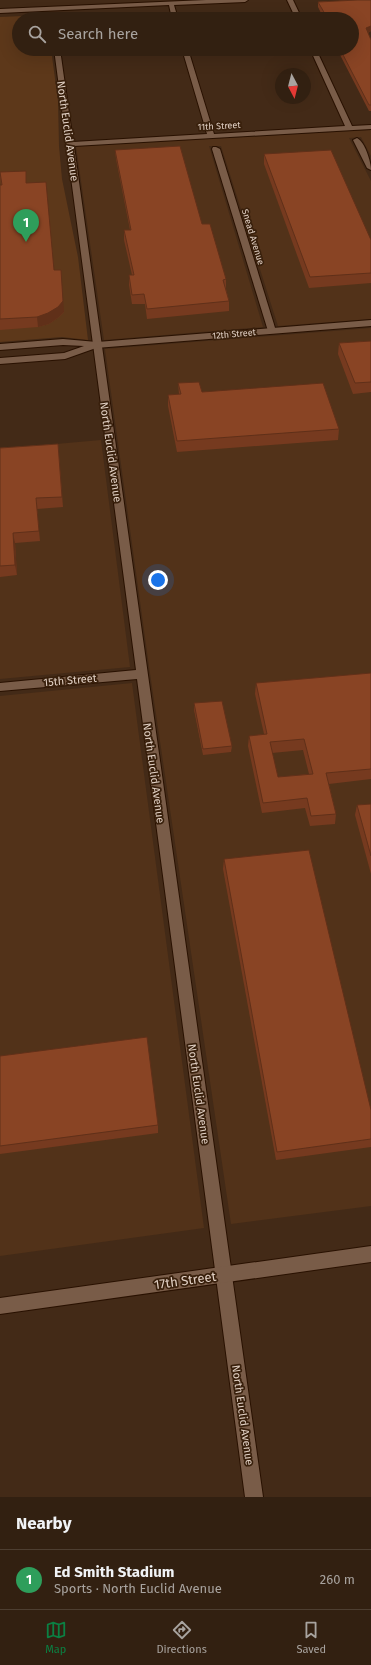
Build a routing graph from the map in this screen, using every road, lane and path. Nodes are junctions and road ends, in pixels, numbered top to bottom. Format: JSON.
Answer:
{"nodes":[{"id":1,"x":245,"y":0,"type":"edge"},
{"id":2,"x":290,"y":0,"type":"edge"},
{"id":3,"x":171,"y":3,"type":"junction"},
{"id":4,"x":54,"y":8,"type":"junction"},
{"id":5,"x":0,"y":11,"type":"edge"},
{"id":6,"x":53,"y":12,"type":"edge"},
{"id":7,"x":173,"y":12,"type":"edge"},
{"id":8,"x":296,"y":12,"type":"edge"},
{"id":9,"x":58,"y":56,"type":"edge"},
{"id":10,"x":186,"y":56,"type":"edge"},
{"id":11,"x":316,"y":56,"type":"edge"},
{"id":12,"x":371,"y":127,"type":"edge"},
{"id":13,"x":349,"y":128,"type":"junction"},
{"id":14,"x":211,"y":135,"type":"junction"},
{"id":15,"x":357,"y":140,"type":"dead end"},
{"id":16,"x":69,"y":144,"type":"junction"},
{"id":17,"x":216,"y":149,"type":"dead end"},
{"id":18,"x":371,"y":168,"type":"edge"},
{"id":19,"x":371,"y":323,"type":"edge"},
{"id":20,"x":272,"y":331,"type":"junction"},
{"id":21,"x":97,"y":345,"type":"junction"},
{"id":22,"x":0,"y":347,"type":"edge"},
{"id":23,"x":0,"y":361,"type":"edge"},
{"id":24,"x":140,"y":674,"type":"junction"},
{"id":25,"x":0,"y":687,"type":"edge"},
{"id":26,"x":371,"y":1254,"type":"edge"},
{"id":27,"x":224,"y":1274,"type":"junction"},
{"id":28,"x":0,"y":1306,"type":"edge"},
{"id":29,"x":254,"y":1497,"type":"edge"}],
"edges":[{"from":1,"to":3,"type":"street"},
{"from":2,"to":8,"type":"street"},
{"from":3,"to":4,"type":"street"},
{"from":3,"to":7,"type":"street"},
{"from":4,"to":5,"type":"street"},
{"from":4,"to":6,"type":"street"},
{"from":9,"to":16,"type":"street","name":"North Euclid Avenue"},
{"from":10,"to":14,"type":"street"},
{"from":11,"to":13,"type":"street"},
{"from":12,"to":13,"type":"street","name":"11th Street"},
{"from":13,"to":14,"type":"street","name":"11th Street"},
{"from":14,"to":16,"type":"street","name":"11th Street"},
{"from":15,"to":18,"type":"street"},
{"from":16,"to":21,"type":"street","name":"North Euclid Avenue"},
{"from":17,"to":20,"type":"street","name":"Snead Avenue"},
{"from":19,"to":20,"type":"street","name":"12th Street"},
{"from":20,"to":21,"type":"street","name":"12th Street"},
{"from":21,"to":22,"type":"street","name":"12th Street"},
{"from":21,"to":23,"type":"street","name":"12th Street"},
{"from":21,"to":24,"type":"street","name":"North Euclid Avenue"},
{"from":24,"to":25,"type":"street","name":"15th Street"},
{"from":24,"to":27,"type":"street","name":"North Euclid Avenue"},
{"from":26,"to":27,"type":"street","name":"17th Street"},
{"from":27,"to":28,"type":"street","name":"17th Street"},
{"from":27,"to":29,"type":"street","name":"North Euclid Avenue"}]}
